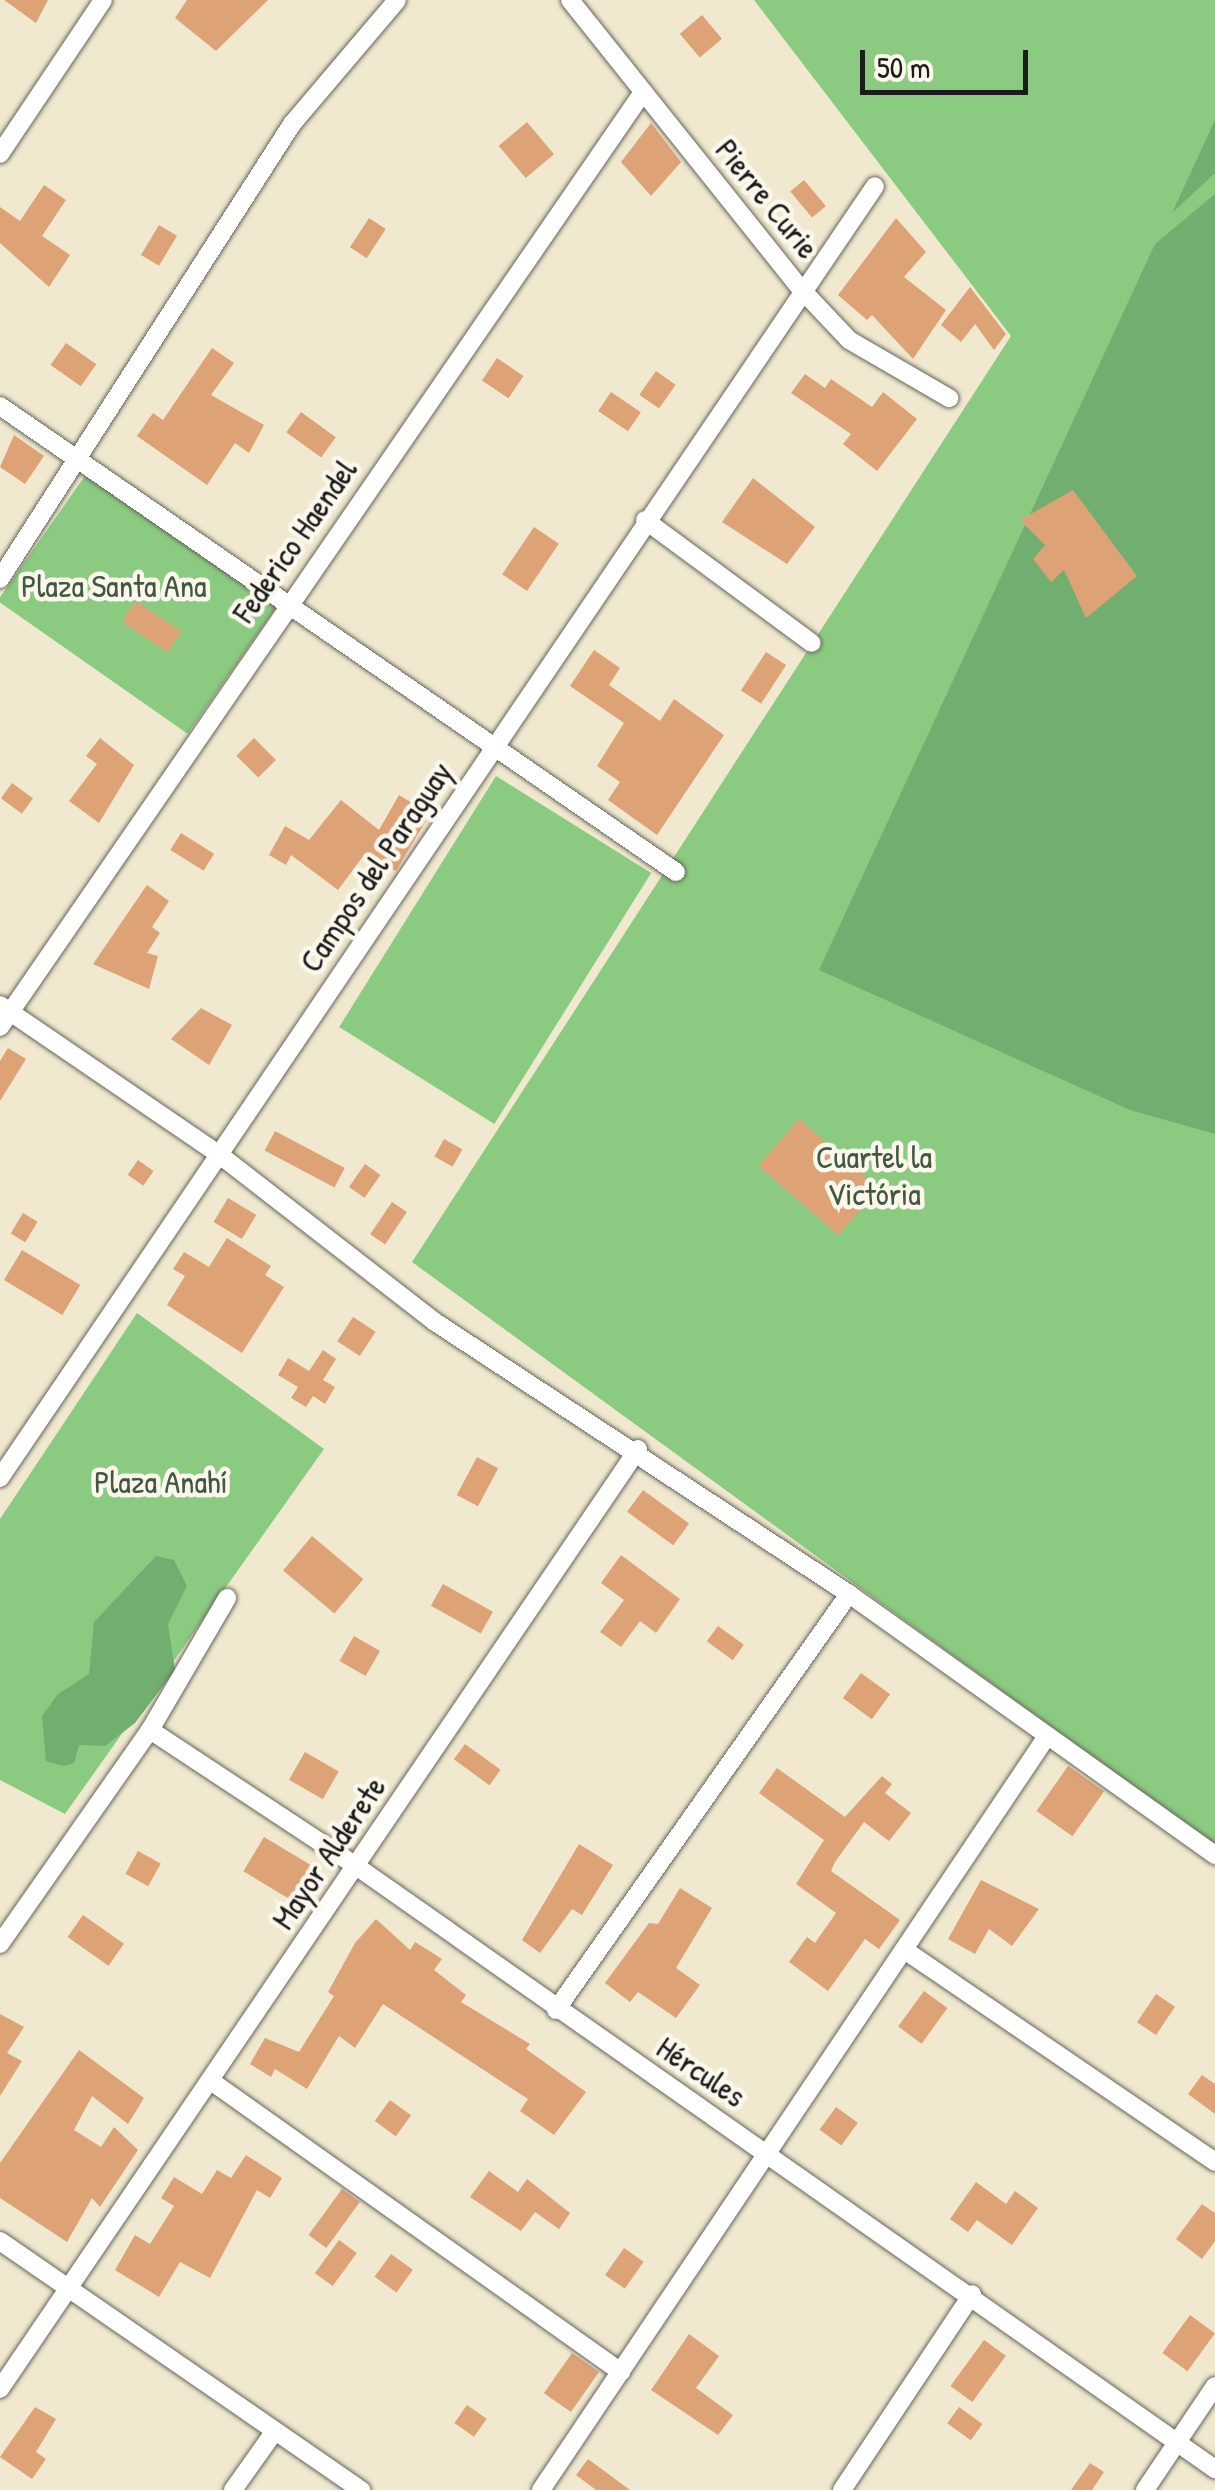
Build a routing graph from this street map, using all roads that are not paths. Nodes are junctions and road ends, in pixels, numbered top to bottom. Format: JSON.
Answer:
{"nodes":[{"id":1,"x":103,"y":0,"type":"edge"},
{"id":2,"x":397,"y":0,"type":"edge"},
{"id":3,"x":570,"y":0,"type":"edge"},
{"id":4,"x":643,"y":92,"type":"junction"},
{"id":5,"x":0,"y":154,"type":"edge"},
{"id":6,"x":876,"y":186,"type":"dead end"},
{"id":7,"x":801,"y":289,"type":"junction"},
{"id":8,"x":949,"y":398,"type":"dead end"},
{"id":9,"x":0,"y":406,"type":"edge"},
{"id":10,"x":82,"y":458,"type":"junction"},
{"id":11,"x":645,"y":520,"type":"junction"},
{"id":12,"x":0,"y":579,"type":"edge"},
{"id":13,"x":287,"y":605,"type":"junction"},
{"id":14,"x":812,"y":643,"type":"dead end"},
{"id":15,"x":490,"y":749,"type":"junction"},
{"id":16,"x":676,"y":872,"type":"dead end"},
{"id":17,"x":3,"y":1014,"type":"edge"},
{"id":18,"x":220,"y":1156,"type":"junction"},
{"id":19,"x":638,"y":1450,"type":"junction"},
{"id":20,"x":0,"y":1478,"type":"edge"},
{"id":21,"x":849,"y":1594,"type":"junction"},
{"id":22,"x":227,"y":1598,"type":"dead end"},
{"id":23,"x":150,"y":1730,"type":"junction"},
{"id":24,"x":1047,"y":1736,"type":"junction"},
{"id":25,"x":1215,"y":1855,"type":"edge"},
{"id":26,"x":356,"y":1866,"type":"junction"},
{"id":27,"x":0,"y":1944,"type":"edge"},
{"id":28,"x":906,"y":1950,"type":"junction"},
{"id":29,"x":556,"y":2010,"type":"junction"},
{"id":30,"x":210,"y":2081,"type":"junction"},
{"id":31,"x":768,"y":2154,"type":"junction"},
{"id":32,"x":1215,"y":2162,"type":"edge"},
{"id":33,"x":0,"y":2241,"type":"edge"},
{"id":34,"x":68,"y":2289,"type":"junction"},
{"id":35,"x":972,"y":2294,"type":"junction"},
{"id":36,"x":620,"y":2372,"type":"junction"},
{"id":37,"x":1215,"y":2386,"type":"edge"},
{"id":38,"x":0,"y":2388,"type":"edge"},
{"id":39,"x":275,"y":2431,"type":"junction"},
{"id":40,"x":1176,"y":2444,"type":"junction"},
{"id":41,"x":1215,"y":2470,"type":"edge"},
{"id":42,"x":233,"y":2490,"type":"edge"},
{"id":43,"x":361,"y":2490,"type":"edge"},
{"id":44,"x":541,"y":2490,"type":"edge"},
{"id":45,"x":842,"y":2490,"type":"edge"},
{"id":46,"x":1145,"y":2490,"type":"edge"}],
"edges":[{"from":1,"to":5,"type":"street"},
{"from":2,"to":10,"type":"street"},
{"from":3,"to":4,"type":"street","name":"Pierre Curie"},
{"from":4,"to":7,"type":"street","name":"Pierre Curie"},
{"from":4,"to":13,"type":"street","name":"Federico Haendel"},
{"from":6,"to":7,"type":"street","name":"Campos del Paraguay"},
{"from":7,"to":8,"type":"street","name":"Pierre Curie"},
{"from":7,"to":11,"type":"street","name":"Campos del Paraguay"},
{"from":9,"to":10,"type":"street"},
{"from":10,"to":12,"type":"street"},
{"from":10,"to":13,"type":"street"},
{"from":11,"to":14,"type":"street"},
{"from":11,"to":15,"type":"street","name":"Campos del Paraguay"},
{"from":13,"to":15,"type":"street"},
{"from":13,"to":17,"type":"street","name":"Federico Haendel"},
{"from":15,"to":16,"type":"street"},
{"from":15,"to":18,"type":"street","name":"Campos del Paraguay"},
{"from":17,"to":18,"type":"street"},
{"from":18,"to":19,"type":"street"},
{"from":18,"to":20,"type":"street","name":"Campos del Paraguay"},
{"from":19,"to":21,"type":"street"},
{"from":19,"to":26,"type":"street","name":"Mayor Alderete"},
{"from":21,"to":24,"type":"street"},
{"from":21,"to":29,"type":"street"},
{"from":22,"to":23,"type":"street"},
{"from":23,"to":26,"type":"street","name":"Hércules"},
{"from":23,"to":27,"type":"street"},
{"from":24,"to":25,"type":"street"},
{"from":24,"to":28,"type":"street"},
{"from":26,"to":29,"type":"street","name":"Hércules"},
{"from":26,"to":30,"type":"street","name":"Mayor Alderete"},
{"from":28,"to":31,"type":"street"},
{"from":28,"to":32,"type":"street"},
{"from":29,"to":31,"type":"street","name":"Hércules"},
{"from":30,"to":34,"type":"street","name":"Mayor Alderete"},
{"from":30,"to":36,"type":"street"},
{"from":31,"to":35,"type":"street","name":"Hércules"},
{"from":31,"to":36,"type":"street"},
{"from":33,"to":34,"type":"street"},
{"from":34,"to":38,"type":"street","name":"Mayor Alderete"},
{"from":34,"to":39,"type":"street"},
{"from":35,"to":40,"type":"street","name":"Hércules"},
{"from":35,"to":45,"type":"street"},
{"from":36,"to":44,"type":"street"},
{"from":37,"to":40,"type":"street"},
{"from":39,"to":42,"type":"street"},
{"from":39,"to":43,"type":"street"},
{"from":40,"to":41,"type":"street","name":"Hércules"},
{"from":40,"to":46,"type":"street"}]}
